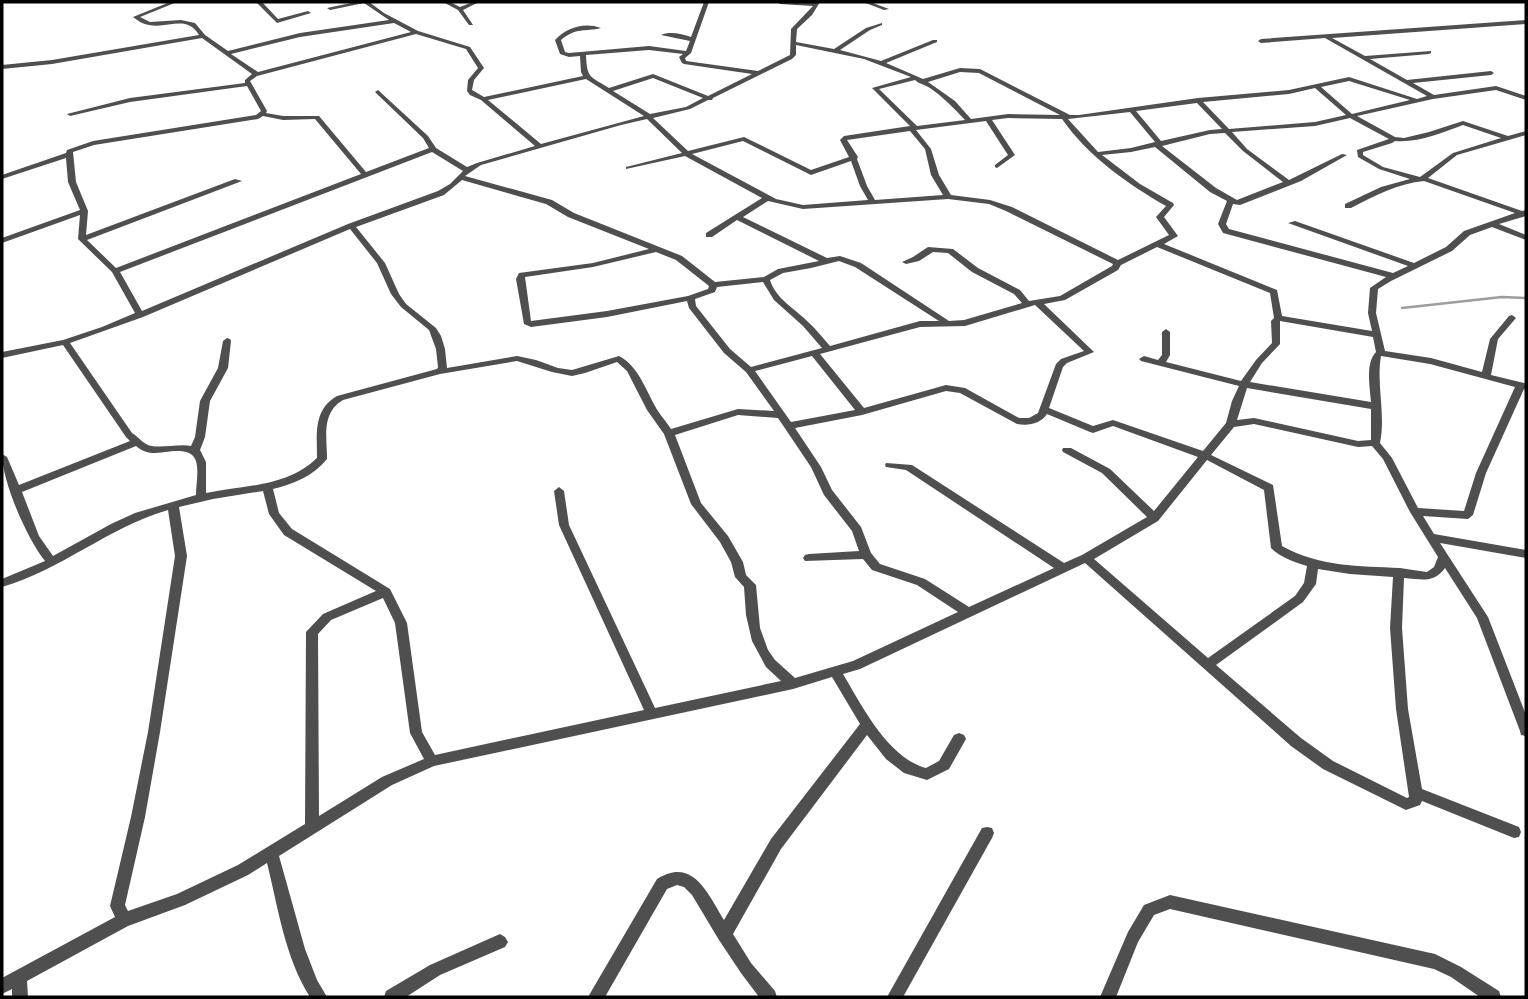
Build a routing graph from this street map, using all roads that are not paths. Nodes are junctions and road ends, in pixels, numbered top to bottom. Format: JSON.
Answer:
{"nodes":[{"id":1,"x":174,"y":2,"type":"edge"},
{"id":2,"x":258,"y":2,"type":"edge"},
{"id":3,"x":365,"y":2,"type":"edge"},
{"id":4,"x":446,"y":2,"type":"edge"},
{"id":5,"x":478,"y":2,"type":"edge"},
{"id":6,"x":706,"y":2,"type":"edge"},
{"id":7,"x":780,"y":2,"type":"edge"},
{"id":8,"x":866,"y":2,"type":"edge"},
{"id":9,"x":818,"y":3,"type":"edge"},
{"id":10,"x":330,"y":8,"type":"dead end"},
{"id":11,"x":460,"y":9,"type":"junction"},
{"id":12,"x":886,"y":9,"type":"dead end"},
{"id":13,"x":308,"y":13,"type":"dead end"},
{"id":14,"x":394,"y":21,"type":"junction"},
{"id":15,"x":1526,"y":22,"type":"edge"},
{"id":16,"x":471,"y":24,"type":"dead end"},
{"id":17,"x":880,"y":24,"type":"dead end"},
{"id":18,"x":598,"y":28,"type":"dead end"},
{"id":19,"x":416,"y":32,"type":"junction"},
{"id":20,"x":664,"y":35,"type":"dead end"},
{"id":21,"x":203,"y":36,"type":"junction"},
{"id":22,"x":1325,"y":36,"type":"junction"},
{"id":23,"x":693,"y":40,"type":"junction"},
{"id":24,"x":935,"y":41,"type":"dead end"},
{"id":25,"x":1261,"y":41,"type":"dead end"},
{"id":26,"x":794,"y":43,"type":"junction"},
{"id":27,"x":835,"y":51,"type":"junction"},
{"id":28,"x":688,"y":52,"type":"junction"},
{"id":29,"x":1429,"y":52,"type":"dead end"},
{"id":30,"x":227,"y":53,"type":"junction"},
{"id":31,"x":583,"y":54,"type":"junction"},
{"id":32,"x":1362,"y":58,"type":"junction"},
{"id":33,"x":881,"y":63,"type":"junction"},
{"id":34,"x":2,"y":67,"type":"edge"},
{"id":35,"x":757,"y":73,"type":"junction"},
{"id":36,"x":1491,"y":73,"type":"dead end"},
{"id":37,"x":255,"y":75,"type":"junction"},
{"id":38,"x":587,"y":77,"type":"junction"},
{"id":39,"x":918,"y":80,"type":"junction"},
{"id":40,"x":1404,"y":82,"type":"junction"},
{"id":41,"x":248,"y":84,"type":"junction"},
{"id":42,"x":1317,"y":87,"type":"junction"},
{"id":43,"x":609,"y":90,"type":"junction"},
{"id":44,"x":378,"y":92,"type":"dead end"},
{"id":45,"x":1433,"y":97,"type":"junction"},
{"id":46,"x":1526,"y":98,"type":"edge"},
{"id":47,"x":483,"y":99,"type":"junction"},
{"id":48,"x":710,"y":99,"type":"junction"},
{"id":49,"x":1198,"y":100,"type":"junction"},
{"id":50,"x":1418,"y":101,"type":"junction"},
{"id":51,"x":1132,"y":110,"type":"junction"},
{"id":52,"x":70,"y":114,"type":"dead end"},
{"id":53,"x":262,"y":114,"type":"junction"},
{"id":54,"x":1351,"y":116,"type":"junction"},
{"id":55,"x":649,"y":117,"type":"junction"},
{"id":56,"x":988,"y":118,"type":"junction"},
{"id":57,"x":1068,"y":118,"type":"junction"},
{"id":58,"x":968,"y":120,"type":"junction"},
{"id":59,"x":913,"y":128,"type":"junction"},
{"id":60,"x":1225,"y":130,"type":"junction"},
{"id":61,"x":1526,"y":133,"type":"edge"},
{"id":62,"x":1508,"y":138,"type":"junction"},
{"id":63,"x":1393,"y":139,"type":"junction"},
{"id":64,"x":1158,"y":144,"type":"junction"},
{"id":65,"x":539,"y":146,"type":"junction"},
{"id":66,"x":433,"y":149,"type":"junction"},
{"id":67,"x":687,"y":153,"type":"junction"},
{"id":68,"x":1096,"y":154,"type":"junction"},
{"id":69,"x":68,"y":155,"type":"junction"},
{"id":70,"x":1344,"y":155,"type":"dead end"},
{"id":71,"x":855,"y":158,"type":"junction"},
{"id":72,"x":997,"y":166,"type":"dead end"},
{"id":73,"x":628,"y":169,"type":"dead end"},
{"id":74,"x":463,"y":173,"type":"junction"},
{"id":75,"x":365,"y":175,"type":"junction"},
{"id":76,"x":2,"y":177,"type":"edge"},
{"id":77,"x":1421,"y":179,"type":"junction"},
{"id":78,"x":238,"y":181,"type":"dead end"},
{"id":79,"x":1289,"y":183,"type":"junction"},
{"id":80,"x":948,"y":197,"type":"junction"},
{"id":81,"x":767,"y":198,"type":"junction"},
{"id":82,"x":872,"y":201,"type":"junction"},
{"id":83,"x":1231,"y":201,"type":"junction"},
{"id":84,"x":1348,"y":206,"type":"dead end"},
{"id":85,"x":84,"y":211,"type":"junction"},
{"id":86,"x":1525,"y":213,"type":"edge"},
{"id":87,"x":737,"y":217,"type":"junction"},
{"id":88,"x":1292,"y":223,"type":"dead end"},
{"id":89,"x":1495,"y":225,"type":"junction"},
{"id":90,"x":351,"y":226,"type":"junction"},
{"id":91,"x":709,"y":235,"type":"dead end"},
{"id":92,"x":1526,"y":238,"type":"edge"},
{"id":93,"x":82,"y":239,"type":"junction"},
{"id":94,"x":2,"y":241,"type":"edge"},
{"id":95,"x":1158,"y":244,"type":"junction"},
{"id":96,"x":658,"y":249,"type":"junction"},
{"id":97,"x":827,"y":261,"type":"junction"},
{"id":98,"x":906,"y":262,"type":"dead end"},
{"id":99,"x":1118,"y":263,"type":"junction"},
{"id":100,"x":1415,"y":266,"type":"junction"},
{"id":101,"x":115,"y":271,"type":"junction"},
{"id":102,"x":1393,"y":276,"type":"junction"},
{"id":103,"x":766,"y":279,"type":"junction"},
{"id":104,"x":712,"y":285,"type":"junction"},
{"id":105,"x":690,"y":299,"type":"junction"},
{"id":106,"x":1032,"y":303,"type":"junction"},
{"id":107,"x":140,"y":315,"type":"junction"},
{"id":108,"x":1278,"y":318,"type":"junction"},
{"id":109,"x":1512,"y":318,"type":"dead end"},
{"id":110,"x":948,"y":323,"type":"junction"},
{"id":111,"x":1166,"y":332,"type":"dead end"},
{"id":112,"x":1377,"y":335,"type":"junction"},
{"id":113,"x":227,"y":341,"type":"dead end"},
{"id":114,"x":65,"y":342,"type":"junction"},
{"id":115,"x":828,"y":349,"type":"junction"},
{"id":116,"x":1381,"y":353,"type":"junction"},
{"id":117,"x":815,"y":354,"type":"junction"},
{"id":118,"x":2,"y":355,"type":"edge"},
{"id":119,"x":1144,"y":359,"type":"dead end"},
{"id":120,"x":1161,"y":363,"type":"junction"},
{"id":121,"x":748,"y":370,"type":"junction"},
{"id":122,"x":440,"y":371,"type":"junction"},
{"id":123,"x":1486,"y":377,"type":"junction"},
{"id":124,"x":1243,"y":384,"type":"junction"},
{"id":125,"x":1523,"y":386,"type":"edge"},
{"id":126,"x":1374,"y":405,"type":"junction"},
{"id":127,"x":1044,"y":409,"type":"junction"},
{"id":128,"x":862,"y":411,"type":"junction"},
{"id":129,"x":780,"y":415,"type":"junction"},
{"id":130,"x":1231,"y":424,"type":"junction"},
{"id":131,"x":789,"y":426,"type":"junction"},
{"id":132,"x":669,"y":433,"type":"junction"},
{"id":133,"x":137,"y":442,"type":"junction"},
{"id":134,"x":1375,"y":443,"type":"junction"},
{"id":135,"x":1067,"y":450,"type":"dead end"},
{"id":136,"x":194,"y":452,"type":"junction"},
{"id":137,"x":1206,"y":456,"type":"junction"},
{"id":138,"x":2,"y":457,"type":"edge"},
{"id":139,"x":890,"y":465,"type":"dead end"},
{"id":140,"x":267,"y":486,"type":"junction"},
{"id":141,"x":18,"y":490,"type":"junction"},
{"id":142,"x":559,"y":491,"type":"dead end"},
{"id":143,"x":201,"y":498,"type":"junction"},
{"id":144,"x":173,"y":505,"type":"junction"},
{"id":145,"x":1415,"y":512,"type":"junction"},
{"id":146,"x":1154,"y":518,"type":"junction"},
{"id":147,"x":1431,"y":537,"type":"junction"},
{"id":148,"x":1526,"y":554,"type":"edge"},
{"id":149,"x":866,"y":555,"type":"junction"},
{"id":150,"x":1443,"y":557,"type":"junction"},
{"id":151,"x":809,"y":558,"type":"dead end"},
{"id":152,"x":1086,"y":558,"type":"junction"},
{"id":153,"x":51,"y":561,"type":"junction"},
{"id":154,"x":1313,"y":566,"type":"junction"},
{"id":155,"x":1064,"y":569,"type":"junction"},
{"id":156,"x":1399,"y":572,"type":"junction"},
{"id":157,"x":2,"y":583,"type":"edge"},
{"id":158,"x":386,"y":592,"type":"junction"},
{"id":159,"x":967,"y":612,"type":"junction"},
{"id":160,"x":1207,"y":665,"type":"junction"},
{"id":161,"x":835,"y":671,"type":"junction"},
{"id":162,"x":793,"y":684,"type":"junction"},
{"id":163,"x":652,"y":715,"type":"junction"},
{"id":164,"x":867,"y":725,"type":"junction"},
{"id":165,"x":1526,"y":731,"type":"edge"},
{"id":166,"x":959,"y":739,"type":"dead end"},
{"id":167,"x":432,"y":761,"type":"junction"},
{"id":168,"x":1416,"y":793,"type":"junction"},
{"id":169,"x":312,"y":825,"type":"junction"},
{"id":170,"x":1514,"y":832,"type":"dead end"},
{"id":171,"x":987,"y":833,"type":"dead end"},
{"id":172,"x":271,"y":852,"type":"junction"},
{"id":173,"x":124,"y":920,"type":"junction"},
{"id":174,"x":724,"y":935,"type":"junction"},
{"id":175,"x":500,"y":942,"type":"dead end"},
{"id":176,"x":19,"y":976,"type":"junction"},
{"id":177,"x":2,"y":986,"type":"edge"},
{"id":178,"x":20,"y":997,"type":"edge"},
{"id":179,"x":319,"y":997,"type":"edge"},
{"id":180,"x":392,"y":997,"type":"edge"},
{"id":181,"x":596,"y":997,"type":"edge"},
{"id":182,"x":769,"y":997,"type":"edge"},
{"id":183,"x":895,"y":997,"type":"edge"},
{"id":184,"x":1108,"y":997,"type":"edge"},
{"id":185,"x":1493,"y":997,"type":"edge"}],
"edges":[{"from":1,"to":21,"type":"street"},
{"from":2,"to":13,"type":"street"},
{"from":3,"to":10,"type":"street"},
{"from":3,"to":14,"type":"street"},
{"from":4,"to":11,"type":"street"},
{"from":5,"to":11,"type":"street"},
{"from":6,"to":23,"type":"street"},
{"from":7,"to":9,"type":"street"},
{"from":8,"to":12,"type":"street"},
{"from":9,"to":26,"type":"street"},
{"from":11,"to":16,"type":"street"},
{"from":14,"to":19,"type":"street"},
{"from":14,"to":30,"type":"street"},
{"from":15,"to":22,"type":"street"},
{"from":17,"to":27,"type":"street"},
{"from":18,"to":31,"type":"street"},
{"from":19,"to":37,"type":"street"},
{"from":19,"to":47,"type":"street"},
{"from":20,"to":23,"type":"street"},
{"from":21,"to":30,"type":"street"},
{"from":21,"to":34,"type":"street"},
{"from":22,"to":25,"type":"street"},
{"from":22,"to":32,"type":"street"},
{"from":23,"to":28,"type":"street"},
{"from":24,"to":33,"type":"street"},
{"from":26,"to":27,"type":"street"},
{"from":26,"to":35,"type":"street"},
{"from":27,"to":33,"type":"street"},
{"from":28,"to":31,"type":"street"},
{"from":28,"to":35,"type":"street"},
{"from":29,"to":32,"type":"street"},
{"from":30,"to":37,"type":"street"},
{"from":31,"to":38,"type":"street"},
{"from":32,"to":40,"type":"street"},
{"from":33,"to":39,"type":"street"},
{"from":35,"to":48,"type":"street"},
{"from":36,"to":40,"type":"street"},
{"from":37,"to":41,"type":"street"},
{"from":38,"to":43,"type":"street"},
{"from":38,"to":47,"type":"street"},
{"from":39,"to":57,"type":"street"},
{"from":39,"to":58,"type":"street"},
{"from":39,"to":59,"type":"street"},
{"from":40,"to":45,"type":"street"},
{"from":41,"to":52,"type":"street"},
{"from":41,"to":53,"type":"street"},
{"from":42,"to":49,"type":"street"},
{"from":42,"to":50,"type":"street"},
{"from":42,"to":54,"type":"street"},
{"from":43,"to":48,"type":"street"},
{"from":43,"to":55,"type":"street"},
{"from":44,"to":66,"type":"street"},
{"from":45,"to":46,"type":"street"},
{"from":45,"to":50,"type":"street"},
{"from":47,"to":65,"type":"street"},
{"from":48,"to":55,"type":"street"},
{"from":49,"to":51,"type":"street"},
{"from":49,"to":60,"type":"street"},
{"from":50,"to":54,"type":"street"},
{"from":51,"to":57,"type":"street"},
{"from":51,"to":64,"type":"street"},
{"from":53,"to":69,"type":"street"},
{"from":53,"to":75,"type":"street"},
{"from":54,"to":60,"type":"street"},
{"from":54,"to":63,"type":"street"},
{"from":55,"to":65,"type":"street"},
{"from":55,"to":67,"type":"street"},
{"from":56,"to":57,"type":"street"},
{"from":56,"to":58,"type":"street"},
{"from":56,"to":72,"type":"street"},
{"from":57,"to":68,"type":"street"},
{"from":58,"to":59,"type":"street"},
{"from":59,"to":71,"type":"street"},
{"from":59,"to":80,"type":"street"},
{"from":60,"to":64,"type":"street"},
{"from":60,"to":79,"type":"street"},
{"from":61,"to":62,"type":"street"},
{"from":62,"to":63,"type":"street"},
{"from":62,"to":77,"type":"street"},
{"from":63,"to":77,"type":"street"},
{"from":64,"to":68,"type":"street"},
{"from":64,"to":83,"type":"street"},
{"from":65,"to":74,"type":"street"},
{"from":66,"to":74,"type":"street"},
{"from":66,"to":75,"type":"street"},
{"from":67,"to":71,"type":"street"},
{"from":67,"to":73,"type":"street"},
{"from":67,"to":81,"type":"street"},
{"from":68,"to":95,"type":"street"},
{"from":69,"to":76,"type":"street"},
{"from":69,"to":85,"type":"street"},
{"from":70,"to":79,"type":"street"},
{"from":71,"to":82,"type":"street"},
{"from":74,"to":90,"type":"street"},
{"from":74,"to":96,"type":"street"},
{"from":75,"to":101,"type":"street"},
{"from":77,"to":84,"type":"street"},
{"from":77,"to":86,"type":"street"},
{"from":78,"to":93,"type":"street"},
{"from":79,"to":83,"type":"street"},
{"from":80,"to":82,"type":"street"},
{"from":80,"to":99,"type":"street"},
{"from":81,"to":82,"type":"street"},
{"from":81,"to":87,"type":"street"},
{"from":83,"to":102,"type":"street"},
{"from":85,"to":93,"type":"street"},
{"from":85,"to":94,"type":"street"},
{"from":86,"to":89,"type":"street"},
{"from":87,"to":91,"type":"street"},
{"from":87,"to":97,"type":"street"},
{"from":88,"to":100,"type":"street"},
{"from":89,"to":92,"type":"street"},
{"from":89,"to":100,"type":"street"},
{"from":90,"to":107,"type":"street"},
{"from":90,"to":122,"type":"street"},
{"from":93,"to":101,"type":"street"},
{"from":95,"to":99,"type":"street"},
{"from":95,"to":108,"type":"street"},
{"from":96,"to":104,"type":"street"},
{"from":96,"to":105,"type":"street"},
{"from":97,"to":103,"type":"street"},
{"from":97,"to":110,"type":"street"},
{"from":98,"to":106,"type":"street"},
{"from":99,"to":106,"type":"street"},
{"from":100,"to":102,"type":"street"},
{"from":101,"to":107,"type":"street"},
{"from":102,"to":112,"type":"street"},
{"from":103,"to":104,"type":"street"},
{"from":103,"to":115,"type":"street"},
{"from":104,"to":105,"type":"street"},
{"from":105,"to":121,"type":"street"},
{"from":106,"to":110,"type":"street"},
{"from":106,"to":127,"type":"street"},
{"from":107,"to":114,"type":"street"},
{"from":108,"to":112,"type":"street"},
{"from":108,"to":124,"type":"street"},
{"from":109,"to":123,"type":"street"},
{"from":110,"to":115,"type":"street"},
{"from":111,"to":120,"type":"street"},
{"from":112,"to":116,"type":"street"},
{"from":113,"to":136,"type":"street"},
{"from":114,"to":118,"type":"street"},
{"from":114,"to":133,"type":"street"},
{"from":115,"to":117,"type":"street"},
{"from":116,"to":123,"type":"street"},
{"from":116,"to":126,"type":"street"},
{"from":117,"to":121,"type":"street"},
{"from":117,"to":128,"type":"street"},
{"from":119,"to":120,"type":"street"},
{"from":120,"to":124,"type":"street"},
{"from":121,"to":129,"type":"street"},
{"from":122,"to":132,"type":"street"},
{"from":122,"to":140,"type":"street"},
{"from":123,"to":125,"type":"street"},
{"from":124,"to":126,"type":"street"},
{"from":124,"to":130,"type":"street"},
{"from":125,"to":145,"type":"street"},
{"from":126,"to":134,"type":"street"},
{"from":127,"to":128,"type":"street"},
{"from":127,"to":137,"type":"street"},
{"from":128,"to":131,"type":"street"},
{"from":129,"to":131,"type":"street"},
{"from":129,"to":132,"type":"street"},
{"from":130,"to":134,"type":"street"},
{"from":130,"to":137,"type":"street"},
{"from":131,"to":149,"type":"street"},
{"from":132,"to":162,"type":"street"},
{"from":133,"to":136,"type":"street"},
{"from":133,"to":141,"type":"street"},
{"from":134,"to":145,"type":"street"},
{"from":135,"to":146,"type":"street"},
{"from":136,"to":143,"type":"street"},
{"from":137,"to":146,"type":"street"},
{"from":137,"to":154,"type":"street"},
{"from":138,"to":141,"type":"street"},
{"from":139,"to":155,"type":"street"},
{"from":140,"to":143,"type":"street"},
{"from":140,"to":158,"type":"street"},
{"from":141,"to":153,"type":"street"},
{"from":142,"to":163,"type":"street"},
{"from":143,"to":144,"type":"street"},
{"from":144,"to":153,"type":"street"},
{"from":144,"to":173,"type":"street"},
{"from":145,"to":147,"type":"street"},
{"from":146,"to":152,"type":"street"},
{"from":147,"to":148,"type":"street"},
{"from":147,"to":150,"type":"street"},
{"from":149,"to":151,"type":"street"},
{"from":149,"to":159,"type":"street"},
{"from":150,"to":156,"type":"street"},
{"from":150,"to":165,"type":"street"},
{"from":152,"to":155,"type":"street"},
{"from":152,"to":160,"type":"street"},
{"from":153,"to":157,"type":"street"},
{"from":154,"to":156,"type":"street"},
{"from":154,"to":160,"type":"street"},
{"from":155,"to":159,"type":"street"},
{"from":156,"to":168,"type":"street"},
{"from":158,"to":167,"type":"street"},
{"from":158,"to":169,"type":"street"},
{"from":159,"to":161,"type":"street"},
{"from":160,"to":168,"type":"street"},
{"from":161,"to":162,"type":"street"},
{"from":161,"to":164,"type":"street"},
{"from":162,"to":163,"type":"street"},
{"from":163,"to":167,"type":"street"},
{"from":164,"to":166,"type":"street"},
{"from":164,"to":174,"type":"street"},
{"from":167,"to":169,"type":"street"},
{"from":168,"to":170,"type":"street"},
{"from":169,"to":172,"type":"street"},
{"from":171,"to":183,"type":"street"},
{"from":172,"to":173,"type":"street"},
{"from":172,"to":179,"type":"street"},
{"from":173,"to":176,"type":"street"},
{"from":174,"to":181,"type":"street"},
{"from":174,"to":182,"type":"street"},
{"from":175,"to":180,"type":"street"},
{"from":176,"to":177,"type":"street"},
{"from":176,"to":178,"type":"street"},
{"from":184,"to":185,"type":"street"}]}
